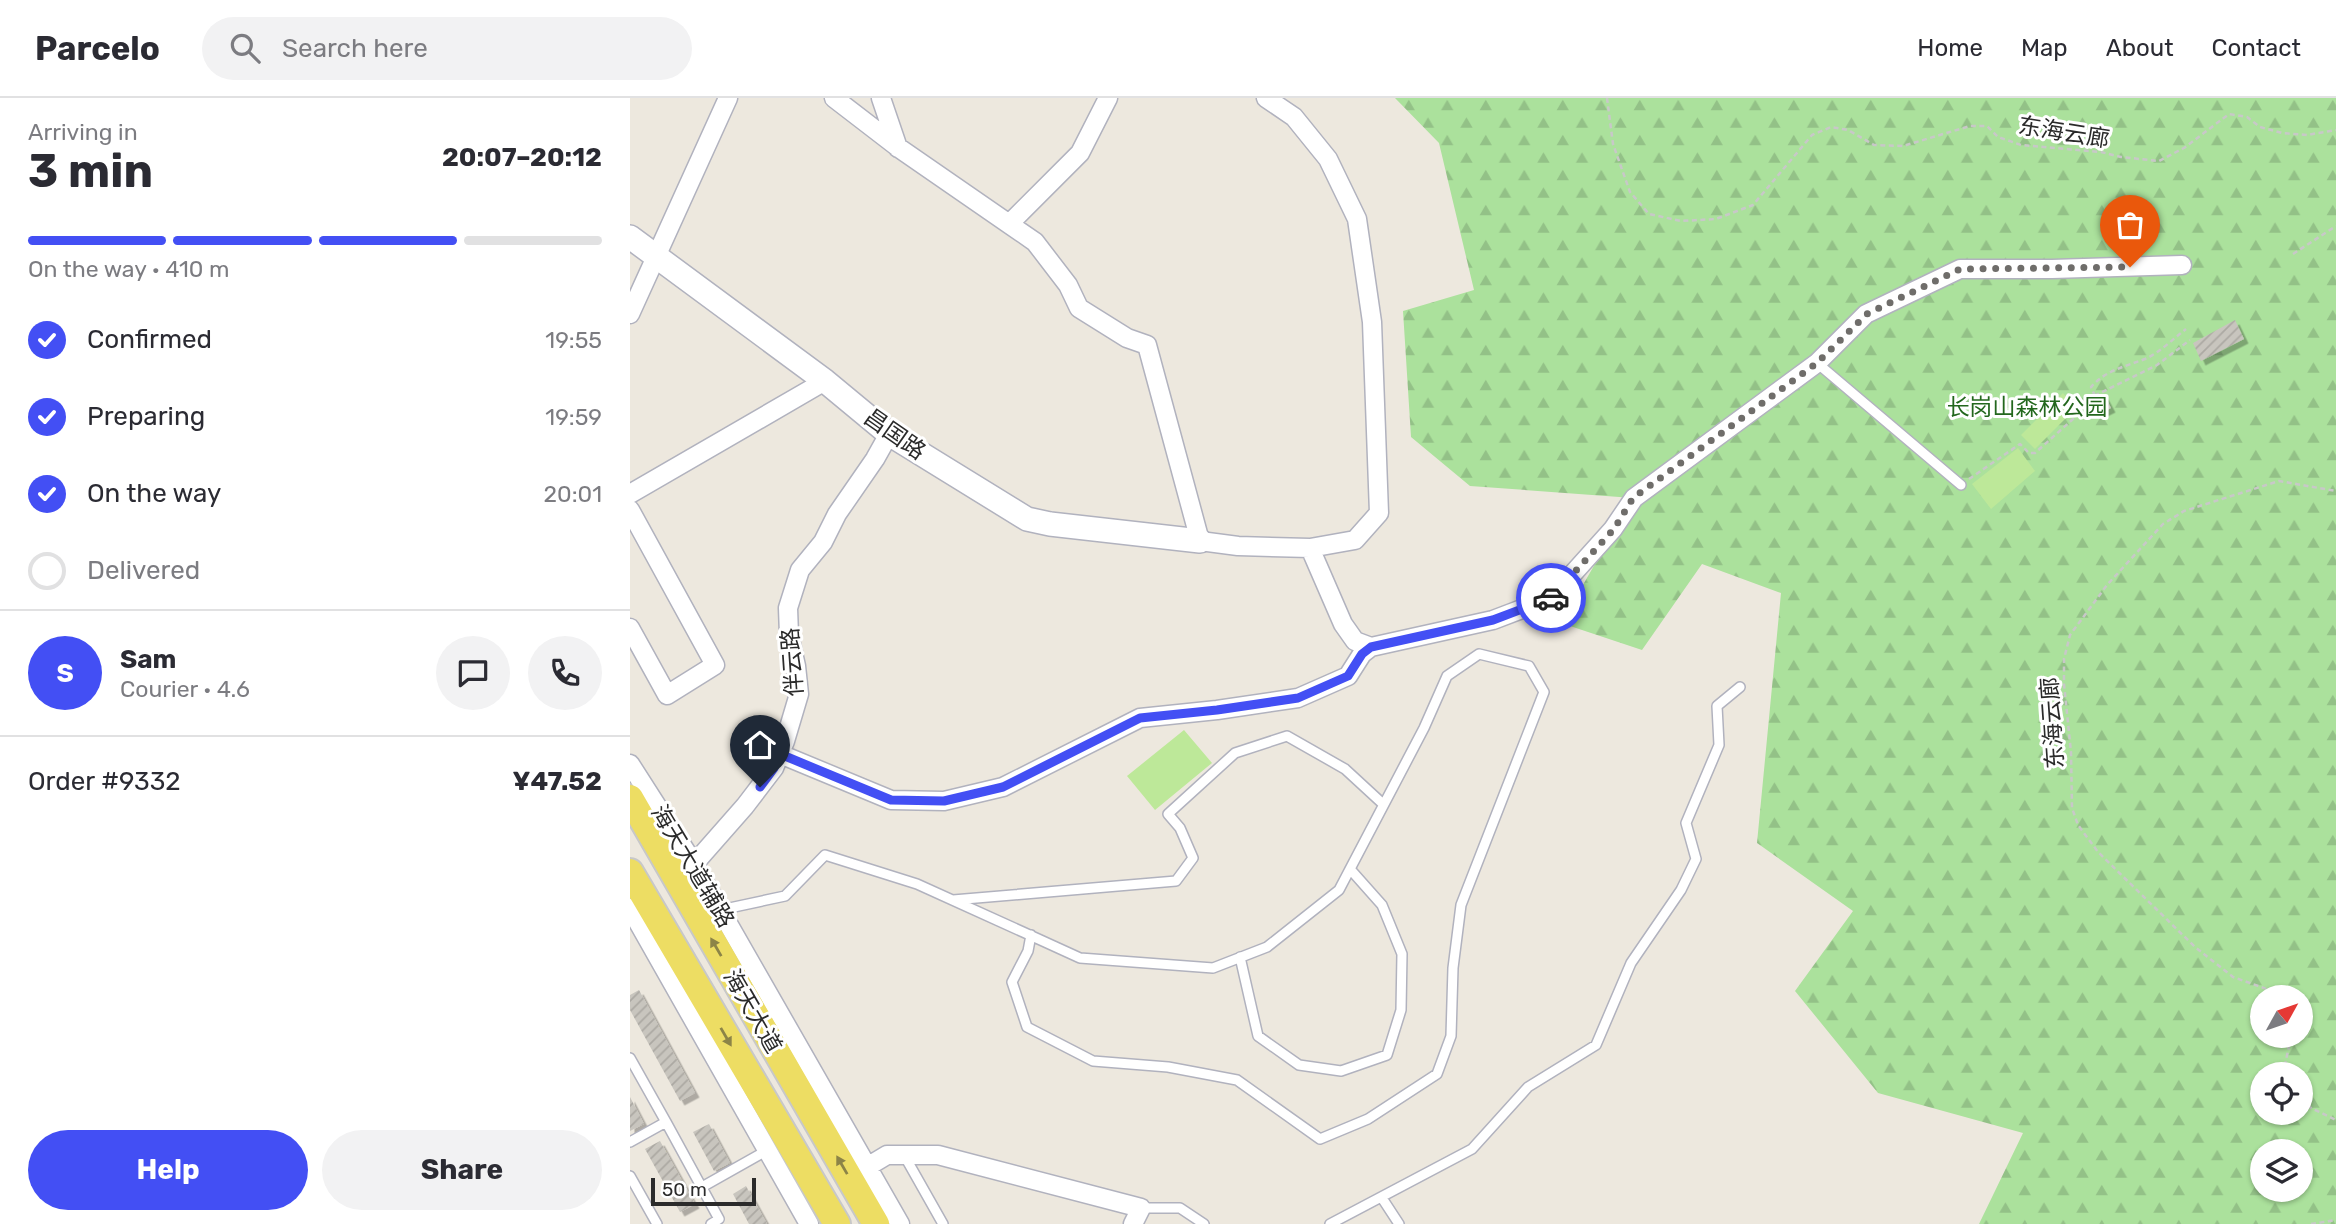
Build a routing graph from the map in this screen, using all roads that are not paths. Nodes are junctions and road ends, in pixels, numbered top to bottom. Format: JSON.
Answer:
{"nodes":[{"id":1,"x":728,"y":98,"type":"edge"},
{"id":2,"x":834,"y":98,"type":"edge"},
{"id":3,"x":881,"y":98,"type":"edge"},
{"id":4,"x":1108,"y":98,"type":"edge"},
{"id":5,"x":1266,"y":98,"type":"edge"},
{"id":6,"x":899,"y":148,"type":"junction"},
{"id":7,"x":1009,"y":223,"type":"junction"},
{"id":8,"x":630,"y":236,"type":"edge"},
{"id":9,"x":656,"y":256,"type":"junction"},
{"id":10,"x":2182,"y":265,"type":"dead end"},
{"id":11,"x":630,"y":314,"type":"edge"},
{"id":12,"x":1817,"y":363,"type":"junction"},
{"id":13,"x":825,"y":382,"type":"junction"},
{"id":14,"x":889,"y":434,"type":"junction"},
{"id":15,"x":1961,"y":485,"type":"road end"},
{"id":16,"x":630,"y":494,"type":"edge"},
{"id":17,"x":630,"y":510,"type":"edge"},
{"id":18,"x":1200,"y":541,"type":"junction"},
{"id":19,"x":1310,"y":548,"type":"junction"},
{"id":20,"x":630,"y":628,"type":"edge"},
{"id":21,"x":1371,"y":647,"type":"junction"},
{"id":22,"x":1740,"y":687,"type":"dead end"},
{"id":23,"x":780,"y":754,"type":"junction"},
{"id":24,"x":630,"y":764,"type":"edge"},
{"id":25,"x":630,"y":798,"type":"edge"},
{"id":26,"x":1383,"y":804,"type":"junction"},
{"id":27,"x":1350,"y":869,"type":"junction"},
{"id":28,"x":684,"y":870,"type":"junction"},
{"id":29,"x":630,"y":872,"type":"edge"},
{"id":30,"x":952,"y":900,"type":"junction"},
{"id":31,"x":630,"y":908,"type":"edge"},
{"id":32,"x":720,"y":910,"type":"junction"},
{"id":33,"x":1031,"y":935,"type":"junction"},
{"id":34,"x":1240,"y":957,"type":"junction"},
{"id":35,"x":630,"y":1058,"type":"edge"},
{"id":36,"x":666,"y":1122,"type":"junction"},
{"id":37,"x":630,"y":1142,"type":"edge"},
{"id":38,"x":766,"y":1151,"type":"junction"},
{"id":39,"x":904,"y":1155,"type":"junction"},
{"id":40,"x":867,"y":1167,"type":"junction"},
{"id":41,"x":630,"y":1176,"type":"edge"},
{"id":42,"x":702,"y":1187,"type":"junction"},
{"id":43,"x":1382,"y":1198,"type":"junction"},
{"id":44,"x":1137,"y":1216,"type":"edge"},
{"id":45,"x":657,"y":1224,"type":"edge"},
{"id":46,"x":711,"y":1224,"type":"edge"},
{"id":47,"x":809,"y":1224,"type":"edge"},
{"id":48,"x":837,"y":1224,"type":"edge"},
{"id":49,"x":876,"y":1224,"type":"edge"},
{"id":50,"x":900,"y":1224,"type":"edge"},
{"id":51,"x":943,"y":1224,"type":"edge"},
{"id":52,"x":1204,"y":1224,"type":"edge"},
{"id":53,"x":1330,"y":1224,"type":"edge"},
{"id":54,"x":1399,"y":1224,"type":"edge"}],
"edges":[{"from":1,"to":9,"type":"street"},
{"from":2,"to":6,"type":"street"},
{"from":3,"to":6,"type":"street"},
{"from":4,"to":7,"type":"street"},
{"from":5,"to":19,"type":"street"},
{"from":6,"to":7,"type":"street"},
{"from":7,"to":18,"type":"street"},
{"from":8,"to":9,"type":"main road","name":"昌国路"},
{"from":9,"to":11,"type":"street"},
{"from":9,"to":13,"type":"main road","name":"昌国路"},
{"from":10,"to":12,"type":"street"},
{"from":12,"to":15,"type":"lane"},
{"from":12,"to":21,"type":"street"},
{"from":13,"to":14,"type":"main road","name":"昌国路"},
{"from":13,"to":16,"type":"street"},
{"from":14,"to":18,"type":"main road","name":"昌国路"},
{"from":14,"to":23,"type":"street","name":"伴云路"},
{"from":17,"to":20,"type":"street"},
{"from":18,"to":19,"type":"street"},
{"from":19,"to":21,"type":"street"},
{"from":21,"to":23,"type":"street"},
{"from":22,"to":43,"type":"lane"},
{"from":23,"to":28,"type":"street","name":"伴云路"},
{"from":24,"to":28,"type":"street","name":"海天大道辅路"},
{"from":25,"to":28,"type":"main road","name":"海天大道"},
{"from":26,"to":27,"type":"lane"},
{"from":26,"to":30,"type":"lane"},
{"from":26,"to":33,"type":"lane"},
{"from":27,"to":34,"type":"lane"},
{"from":27,"to":34,"type":"lane"},
{"from":28,"to":32,"type":"street","name":"海天大道辅路"},
{"from":49,"to":28,"type":"main road","name":"海天大道","one_way":true},
{"from":29,"to":48,"type":"main road","name":"海天大道","one_way":true},
{"from":30,"to":32,"type":"lane"},
{"from":30,"to":33,"type":"lane"},
{"from":31,"to":38,"type":"street"},
{"from":32,"to":40,"type":"street","name":"海天大道辅路"},
{"from":33,"to":34,"type":"lane"},
{"from":35,"to":36,"type":"lane"},
{"from":36,"to":37,"type":"lane"},
{"from":36,"to":42,"type":"lane"},
{"from":38,"to":42,"type":"lane"},
{"from":38,"to":47,"type":"street"},
{"from":39,"to":40,"type":"street"},
{"from":39,"to":44,"type":"street"},
{"from":39,"to":51,"type":"lane"},
{"from":40,"to":50,"type":"street","name":"海天大道辅路"},
{"from":41,"to":45,"type":"lane"},
{"from":42,"to":46,"type":"lane"},
{"from":43,"to":53,"type":"lane"},
{"from":43,"to":54,"type":"lane"},
{"from":44,"to":52,"type":"lane"}]}
